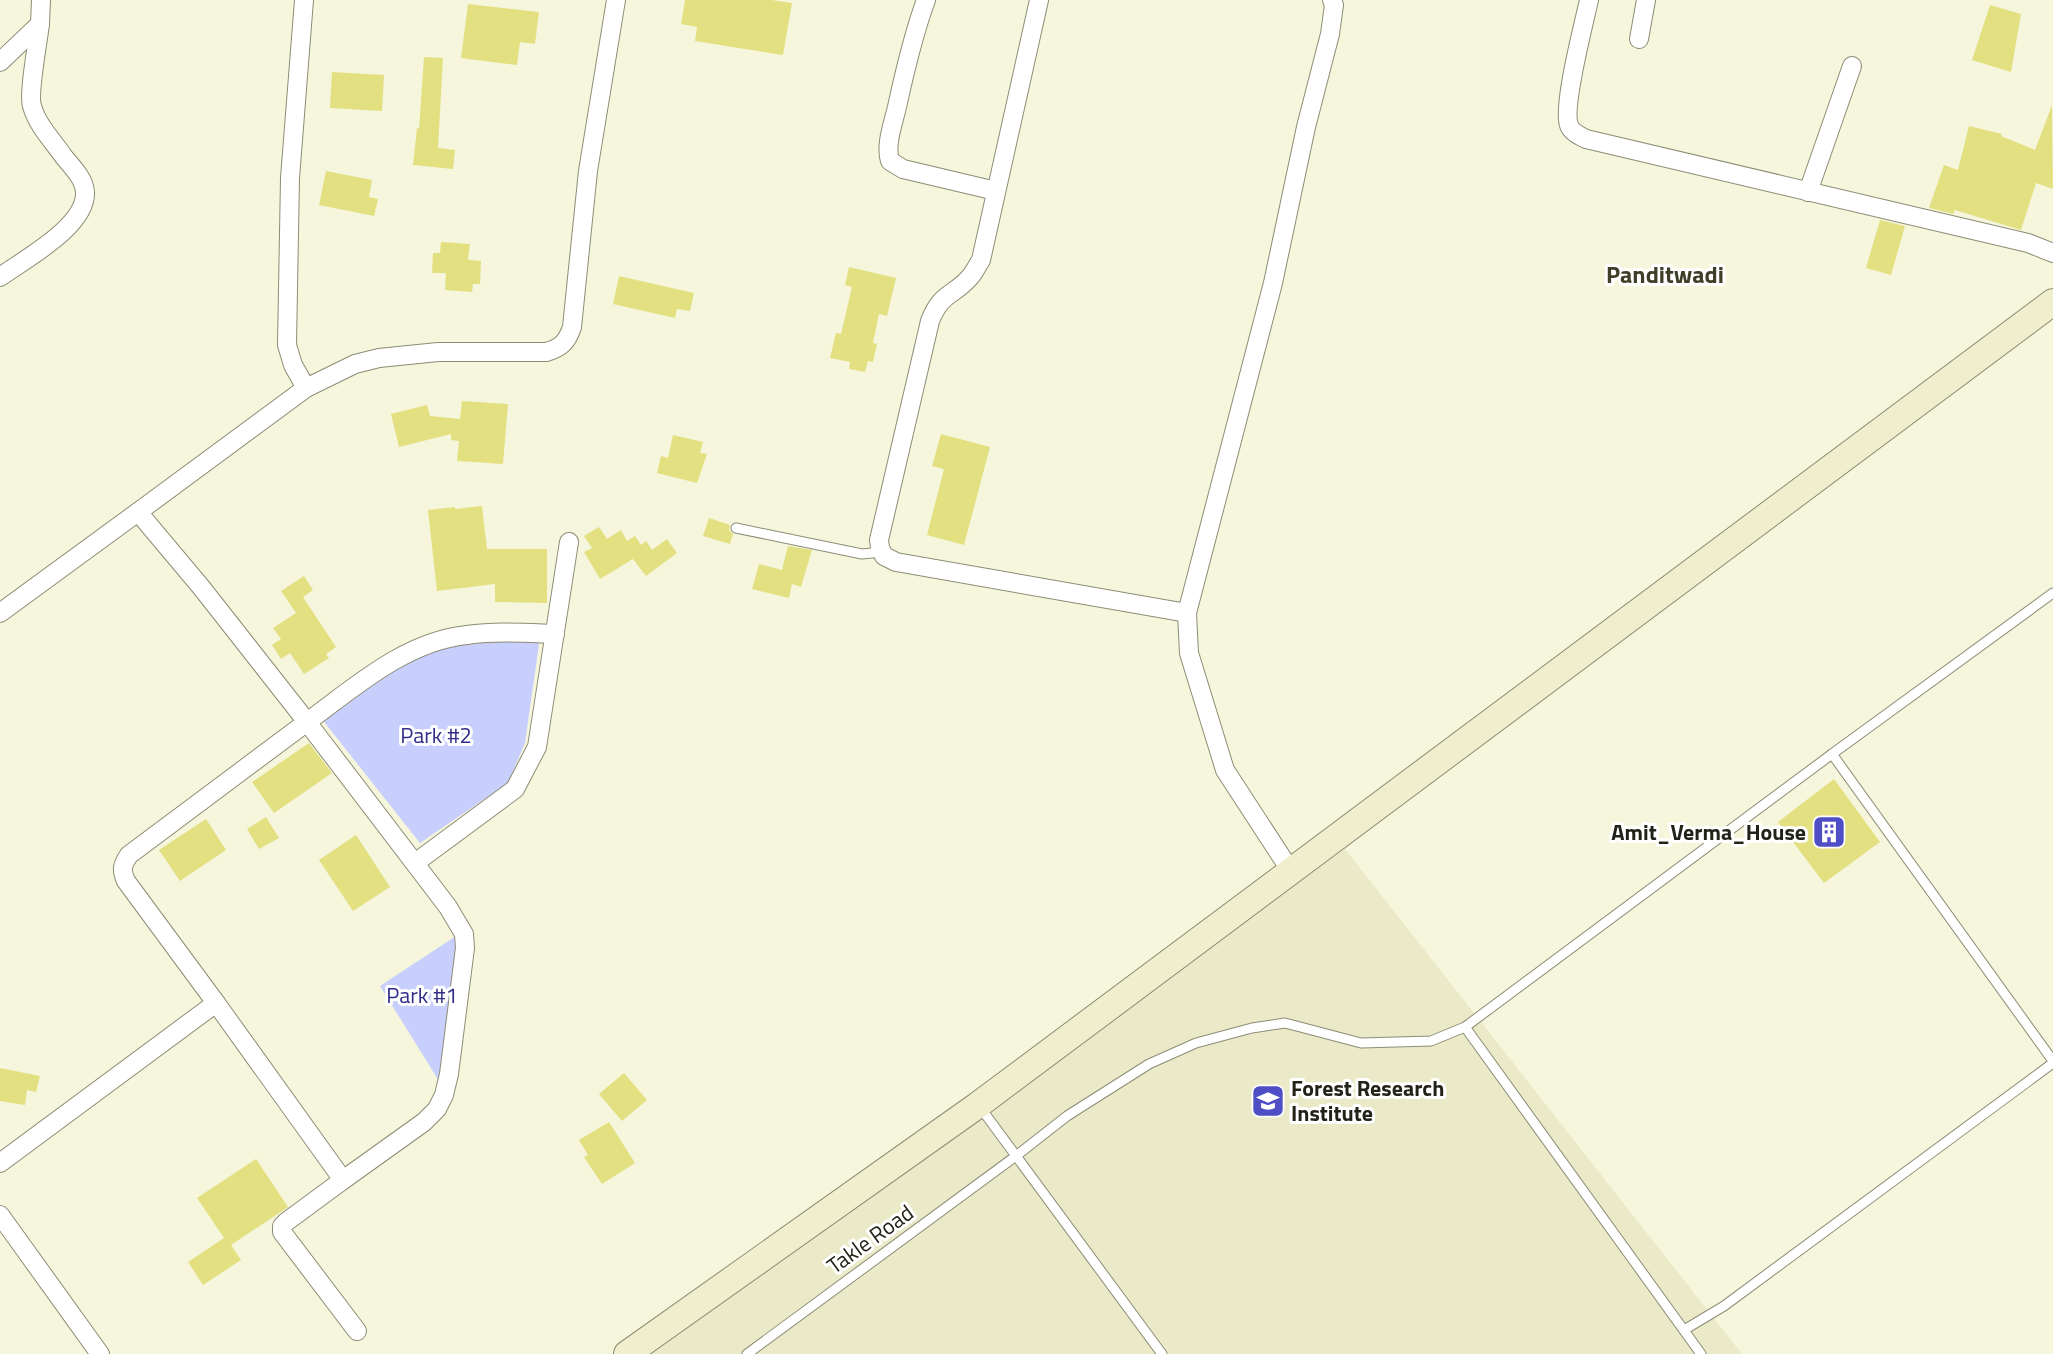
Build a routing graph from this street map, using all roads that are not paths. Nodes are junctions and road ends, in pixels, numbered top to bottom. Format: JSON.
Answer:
{"nodes":[{"id":1,"x":41,"y":0,"type":"edge"},
{"id":2,"x":304,"y":0,"type":"edge"},
{"id":3,"x":615,"y":0,"type":"edge"},
{"id":4,"x":926,"y":0,"type":"edge"},
{"id":5,"x":1039,"y":0,"type":"edge"},
{"id":6,"x":1332,"y":0,"type":"edge"},
{"id":7,"x":1589,"y":0,"type":"edge"},
{"id":8,"x":1646,"y":0,"type":"edge"},
{"id":9,"x":40,"y":24,"type":"junction"},
{"id":10,"x":1639,"y":39,"type":"dead end"},
{"id":11,"x":0,"y":62,"type":"edge"},
{"id":12,"x":1852,"y":66,"type":"dead end"},
{"id":13,"x":996,"y":191,"type":"junction"},
{"id":14,"x":1808,"y":192,"type":"junction"},
{"id":15,"x":2053,"y":253,"type":"edge"},
{"id":16,"x":0,"y":277,"type":"edge"},
{"id":17,"x":2053,"y":302,"type":"edge"},
{"id":18,"x":306,"y":388,"type":"junction"},
{"id":19,"x":138,"y":512,"type":"junction"},
{"id":20,"x":736,"y":528,"type":"dead end"},
{"id":21,"x":569,"y":542,"type":"dead end"},
{"id":22,"x":882,"y":552,"type":"junction"},
{"id":23,"x":2053,"y":593,"type":"edge"},
{"id":24,"x":0,"y":613,"type":"edge"},
{"id":25,"x":1187,"y":613,"type":"junction"},
{"id":26,"x":555,"y":633,"type":"junction"},
{"id":27,"x":307,"y":722,"type":"junction"},
{"id":28,"x":1832,"y":754,"type":"junction"},
{"id":29,"x":415,"y":863,"type":"junction"},
{"id":30,"x":1292,"y":873,"type":"junction"},
{"id":31,"x":216,"y":1003,"type":"junction"},
{"id":32,"x":1465,"y":1027,"type":"junction"},
{"id":33,"x":2053,"y":1062,"type":"edge"},
{"id":34,"x":978,"y":1105,"type":"junction"},
{"id":35,"x":1016,"y":1156,"type":"junction"},
{"id":36,"x":0,"y":1163,"type":"edge"},
{"id":37,"x":343,"y":1180,"type":"junction"},
{"id":38,"x":0,"y":1215,"type":"edge"},
{"id":39,"x":1684,"y":1330,"type":"junction"},
{"id":40,"x":357,"y":1331,"type":"dead end"},
{"id":41,"x":100,"y":1354,"type":"edge"},
{"id":42,"x":627,"y":1354,"type":"edge"},
{"id":43,"x":747,"y":1354,"type":"edge"},
{"id":44,"x":1162,"y":1354,"type":"edge"},
{"id":45,"x":1701,"y":1354,"type":"edge"}],
"edges":[{"from":1,"to":9,"type":"street"},
{"from":2,"to":18,"type":"street"},
{"from":3,"to":18,"type":"street"},
{"from":4,"to":13,"type":"street"},
{"from":5,"to":13,"type":"street"},
{"from":6,"to":25,"type":"street"},
{"from":7,"to":14,"type":"street"},
{"from":8,"to":10,"type":"street"},
{"from":9,"to":11,"type":"street"},
{"from":9,"to":16,"type":"street"},
{"from":12,"to":14,"type":"street"},
{"from":13,"to":22,"type":"street"},
{"from":14,"to":15,"type":"street"},
{"from":17,"to":30,"type":"main road"},
{"from":18,"to":19,"type":"street"},
{"from":19,"to":24,"type":"street"},
{"from":19,"to":27,"type":"street"},
{"from":20,"to":22,"type":"lane"},
{"from":21,"to":26,"type":"street"},
{"from":22,"to":25,"type":"street"},
{"from":23,"to":28,"type":"lane","name":"Takle Road"},
{"from":25,"to":30,"type":"street"},
{"from":26,"to":27,"type":"street"},
{"from":26,"to":29,"type":"street"},
{"from":27,"to":29,"type":"street"},
{"from":27,"to":31,"type":"street"},
{"from":28,"to":32,"type":"lane","name":"Takle Road"},
{"from":28,"to":33,"type":"lane"},
{"from":29,"to":37,"type":"street"},
{"from":30,"to":34,"type":"main road"},
{"from":31,"to":36,"type":"street"},
{"from":31,"to":37,"type":"street"},
{"from":32,"to":35,"type":"lane","name":"Takle Road"},
{"from":32,"to":39,"type":"lane"},
{"from":33,"to":39,"type":"lane"},
{"from":34,"to":35,"type":"lane"},
{"from":34,"to":42,"type":"main road"},
{"from":35,"to":43,"type":"lane","name":"Takle Road"},
{"from":35,"to":44,"type":"lane"},
{"from":37,"to":40,"type":"street"},
{"from":38,"to":41,"type":"street"},
{"from":39,"to":45,"type":"lane"}]}
